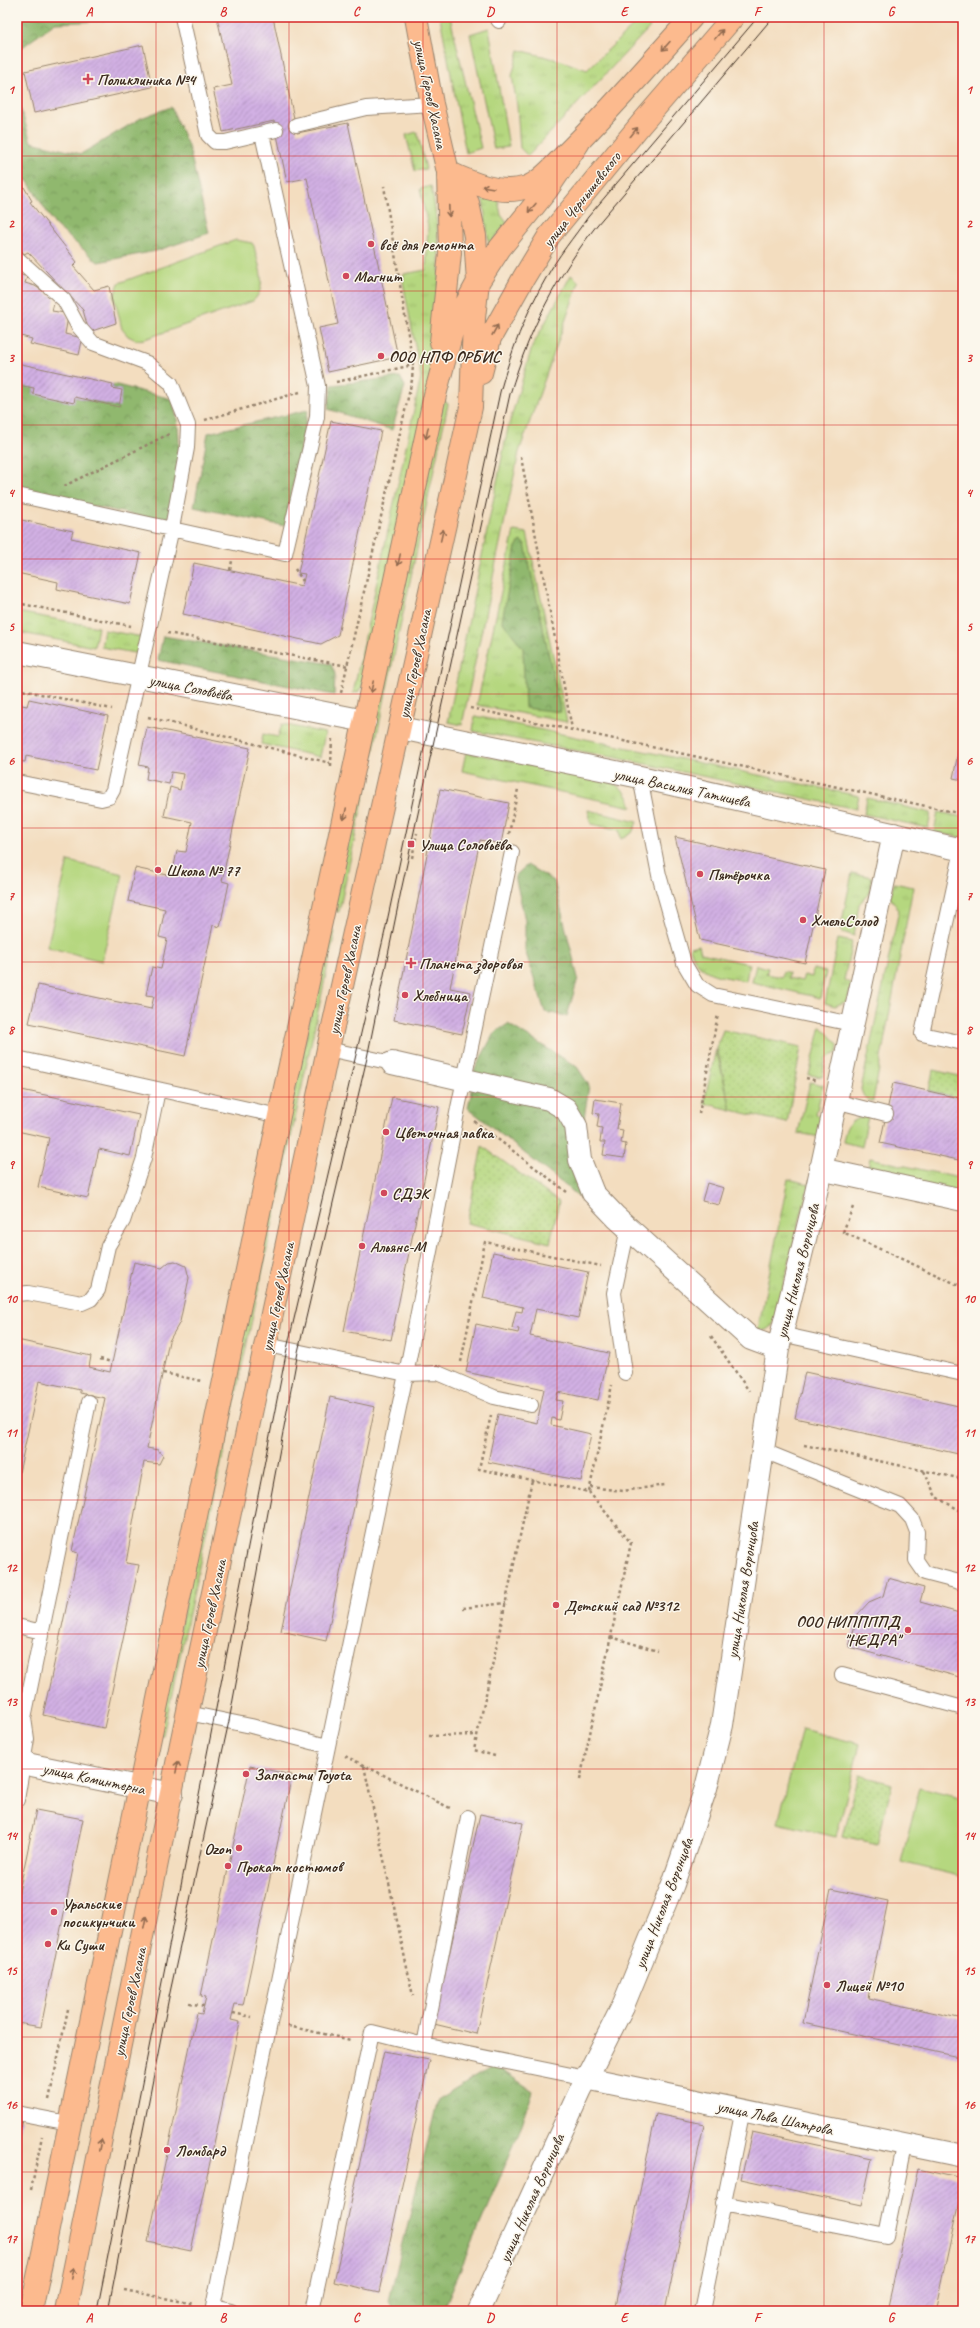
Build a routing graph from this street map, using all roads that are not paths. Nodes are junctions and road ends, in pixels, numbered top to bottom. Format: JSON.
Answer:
{"nodes":[{"id":1,"x":182,"y":17,"type":"edge"},
{"id":2,"x":416,"y":17,"type":"edge"},
{"id":3,"x":692,"y":17,"type":"edge"},
{"id":4,"x":733,"y":17,"type":"edge"},
{"id":5,"x":432,"y":104,"type":"junction"},
{"id":6,"x":296,"y":126,"type":"dead end"},
{"id":7,"x":276,"y":130,"type":"dead end"},
{"id":8,"x":262,"y":134,"type":"junction"},
{"id":9,"x":579,"y":142,"type":"junction"},
{"id":10,"x":448,"y":172,"type":"junction"},
{"id":11,"x":17,"y":258,"type":"edge"},
{"id":12,"x":478,"y":282,"type":"junction"},
{"id":13,"x":435,"y":394,"type":"junction"},
{"id":14,"x":471,"y":407,"type":"junction"},
{"id":15,"x":17,"y":495,"type":"edge"},
{"id":16,"x":172,"y":528,"type":"junction"},
{"id":17,"x":17,"y":652,"type":"edge"},
{"id":18,"x":139,"y":677,"type":"junction"},
{"id":19,"x":365,"y":721,"type":"junction"},
{"id":20,"x":400,"y":728,"type":"junction"},
{"id":21,"x":640,"y":777,"type":"junction"},
{"id":22,"x":17,"y":782,"type":"edge"},
{"id":23,"x":894,"y":834,"type":"junction"},
{"id":24,"x":962,"y":850,"type":"edge"},
{"id":25,"x":512,"y":852,"type":"road end"},
{"id":26,"x":852,"y":1024,"type":"junction"},
{"id":27,"x":963,"y":1043,"type":"edge"},
{"id":28,"x":328,"y":1048,"type":"junction"},
{"id":29,"x":17,"y":1058,"type":"edge"},
{"id":30,"x":392,"y":1063,"type":"joint"},
{"id":31,"x":464,"y":1079,"type":"junction"},
{"id":32,"x":158,"y":1090,"type":"junction"},
{"id":33,"x":835,"y":1101,"type":"junction"},
{"id":34,"x":886,"y":1114,"type":"dead end"},
{"id":35,"x":280,"y":1116,"type":"junction"},
{"id":36,"x":820,"y":1169,"type":"junction"},
{"id":37,"x":963,"y":1200,"type":"edge"},
{"id":38,"x":628,"y":1228,"type":"junction"},
{"id":39,"x":17,"y":1294,"type":"edge"},
{"id":40,"x":779,"y":1341,"type":"junction"},
{"id":41,"x":267,"y":1345,"type":"junction"},
{"id":42,"x":625,"y":1372,"type":"road end"},
{"id":43,"x":406,"y":1374,"type":"junction"},
{"id":44,"x":963,"y":1374,"type":"edge"},
{"id":45,"x":89,"y":1402,"type":"dead end"},
{"id":46,"x":531,"y":1405,"type":"dead end"},
{"id":47,"x":764,"y":1451,"type":"junction"},
{"id":48,"x":963,"y":1583,"type":"edge"},
{"id":49,"x":17,"y":1626,"type":"edge"},
{"id":50,"x":42,"y":1632,"type":"junction"},
{"id":51,"x":842,"y":1675,"type":"dead end"},
{"id":52,"x":963,"y":1708,"type":"edge"},
{"id":53,"x":188,"y":1713,"type":"junction"},
{"id":54,"x":327,"y":1746,"type":"junction"},
{"id":55,"x":19,"y":1763,"type":"edge"},
{"id":56,"x":139,"y":1788,"type":"junction"},
{"id":57,"x":172,"y":1794,"type":"junction"},
{"id":58,"x":17,"y":1800,"type":"edge"},
{"id":59,"x":468,"y":1817,"type":"road end"},
{"id":60,"x":424,"y":2045,"type":"junction"},
{"id":61,"x":586,"y":2078,"type":"junction"},
{"id":62,"x":743,"y":2109,"type":"junction"},
{"id":63,"x":17,"y":2113,"type":"edge"},
{"id":64,"x":69,"y":2123,"type":"junction"},
{"id":65,"x":904,"y":2146,"type":"junction"},
{"id":66,"x":963,"y":2156,"type":"edge"},
{"id":67,"x":723,"y":2203,"type":"junction"},
{"id":68,"x":31,"y":2311,"type":"edge"},
{"id":69,"x":66,"y":2311,"type":"edge"},
{"id":70,"x":231,"y":2311,"type":"edge"},
{"id":71,"x":312,"y":2311,"type":"edge"},
{"id":72,"x":479,"y":2311,"type":"edge"},
{"id":73,"x":702,"y":2311,"type":"edge"}],
"edges":[{"from":1,"to":8,"type":"lane"},
{"from":2,"to":5,"type":"main road","name":"улица Героев Хасана"},
{"from":3,"to":9,"type":"main road","name":"улица Чернышевского","one_way":true},
{"from":14,"to":4,"type":"main road","name":"улица Чернышевского","one_way":true},
{"from":5,"to":6,"type":"lane"},
{"from":5,"to":10,"type":"main road","name":"улица Героев Хасана"},
{"from":7,"to":8,"type":"lane"},
{"from":8,"to":16,"type":"lane"},
{"from":9,"to":10,"type":"main road","name":"улица Чернышевского","one_way":true},
{"from":9,"to":12,"type":"main road","name":"улица Чернышевского","one_way":true},
{"from":10,"to":12,"type":"main road","name":"улица Героев Хасана"},
{"from":10,"to":13,"type":"main road","name":"улица Героев Хасана","one_way":true},
{"from":11,"to":16,"type":"lane"},
{"from":12,"to":13,"type":"main road","name":"улица Героев Хасана"},
{"from":12,"to":14,"type":"main road","name":"улица Героев Хасана"},
{"from":13,"to":19,"type":"main road","name":"улица Героев Хасана","one_way":true},
{"from":20,"to":14,"type":"main road","name":"улица Героев Хасана","one_way":true},
{"from":15,"to":16,"type":"lane"},
{"from":16,"to":18,"type":"lane"},
{"from":17,"to":18,"type":"street","name":"улица Соловьёва"},
{"from":18,"to":19,"type":"street","name":"улица Соловьёва"},
{"from":18,"to":22,"type":"lane"},
{"from":19,"to":35,"type":"main road","name":"улица Героев Хасана","one_way":true},
{"from":20,"to":21,"type":"street","name":"улица Василия Татищева"},
{"from":20,"to":28,"type":"main road","name":"улица Героев Хасана"},
{"from":21,"to":23,"type":"street","name":"улица Василия Татищева"},
{"from":21,"to":26,"type":"lane"},
{"from":23,"to":24,"type":"street","name":"улица Василия Татищева"},
{"from":23,"to":26,"type":"street","name":"улица Николая Воронцова"},
{"from":24,"to":27,"type":"lane"},
{"from":25,"to":31,"type":"lane"},
{"from":26,"to":33,"type":"street","name":"улица Николая Воронцова"},
{"from":28,"to":30,"type":"lane"},
{"from":28,"to":41,"type":"main road","name":"улица Героев Хасана"},
{"from":29,"to":32,"type":"lane"},
{"from":30,"to":31,"type":"street"},
{"from":31,"to":38,"type":"street"},
{"from":31,"to":43,"type":"lane"},
{"from":32,"to":35,"type":"lane"},
{"from":32,"to":39,"type":"lane"},
{"from":33,"to":34,"type":"lane"},
{"from":33,"to":36,"type":"street","name":"улица Николая Воронцова"},
{"from":35,"to":56,"type":"main road","name":"улица Героев Хасана"},
{"from":36,"to":37,"type":"street"},
{"from":36,"to":40,"type":"street","name":"улица Николая Воронцова"},
{"from":38,"to":40,"type":"street"},
{"from":38,"to":42,"type":"lane"},
{"from":40,"to":44,"type":"lane"},
{"from":40,"to":47,"type":"street","name":"улица Николая Воронцова"},
{"from":41,"to":43,"type":"lane"},
{"from":41,"to":53,"type":"main road","name":"улица Героев Хасана"},
{"from":43,"to":46,"type":"lane"},
{"from":43,"to":54,"type":"lane"},
{"from":45,"to":50,"type":"lane"},
{"from":47,"to":48,"type":"lane"},
{"from":47,"to":61,"type":"street","name":"улица Николая Воронцова"},
{"from":49,"to":50,"type":"lane"},
{"from":50,"to":55,"type":"lane"},
{"from":51,"to":52,"type":"lane"},
{"from":53,"to":54,"type":"lane"},
{"from":57,"to":53,"type":"main road","name":"улица Героев Хасана","one_way":true},
{"from":54,"to":70,"type":"lane"},
{"from":55,"to":56,"type":"street","name":"улица Коминтерна"},
{"from":55,"to":58,"type":"lane"},
{"from":56,"to":57,"type":"street","name":"улица Коминтерна"},
{"from":56,"to":64,"type":"main road","name":"улица Героев Хасана"},
{"from":69,"to":57,"type":"main road","name":"улица Героев Хасана","one_way":true},
{"from":59,"to":60,"type":"lane"},
{"from":60,"to":61,"type":"lane"},
{"from":60,"to":71,"type":"lane"},
{"from":61,"to":62,"type":"street","name":"улица Льва Шатрова"},
{"from":61,"to":72,"type":"street","name":"улица Николая Воронцова"},
{"from":62,"to":65,"type":"street","name":"улица Льва Шатрова"},
{"from":62,"to":67,"type":"lane"},
{"from":63,"to":64,"type":"lane"},
{"from":64,"to":68,"type":"main road","name":"улица Героев Хасана"},
{"from":65,"to":66,"type":"street","name":"улица Льва Шатрова"},
{"from":65,"to":67,"type":"lane"},
{"from":67,"to":73,"type":"lane"}]}
